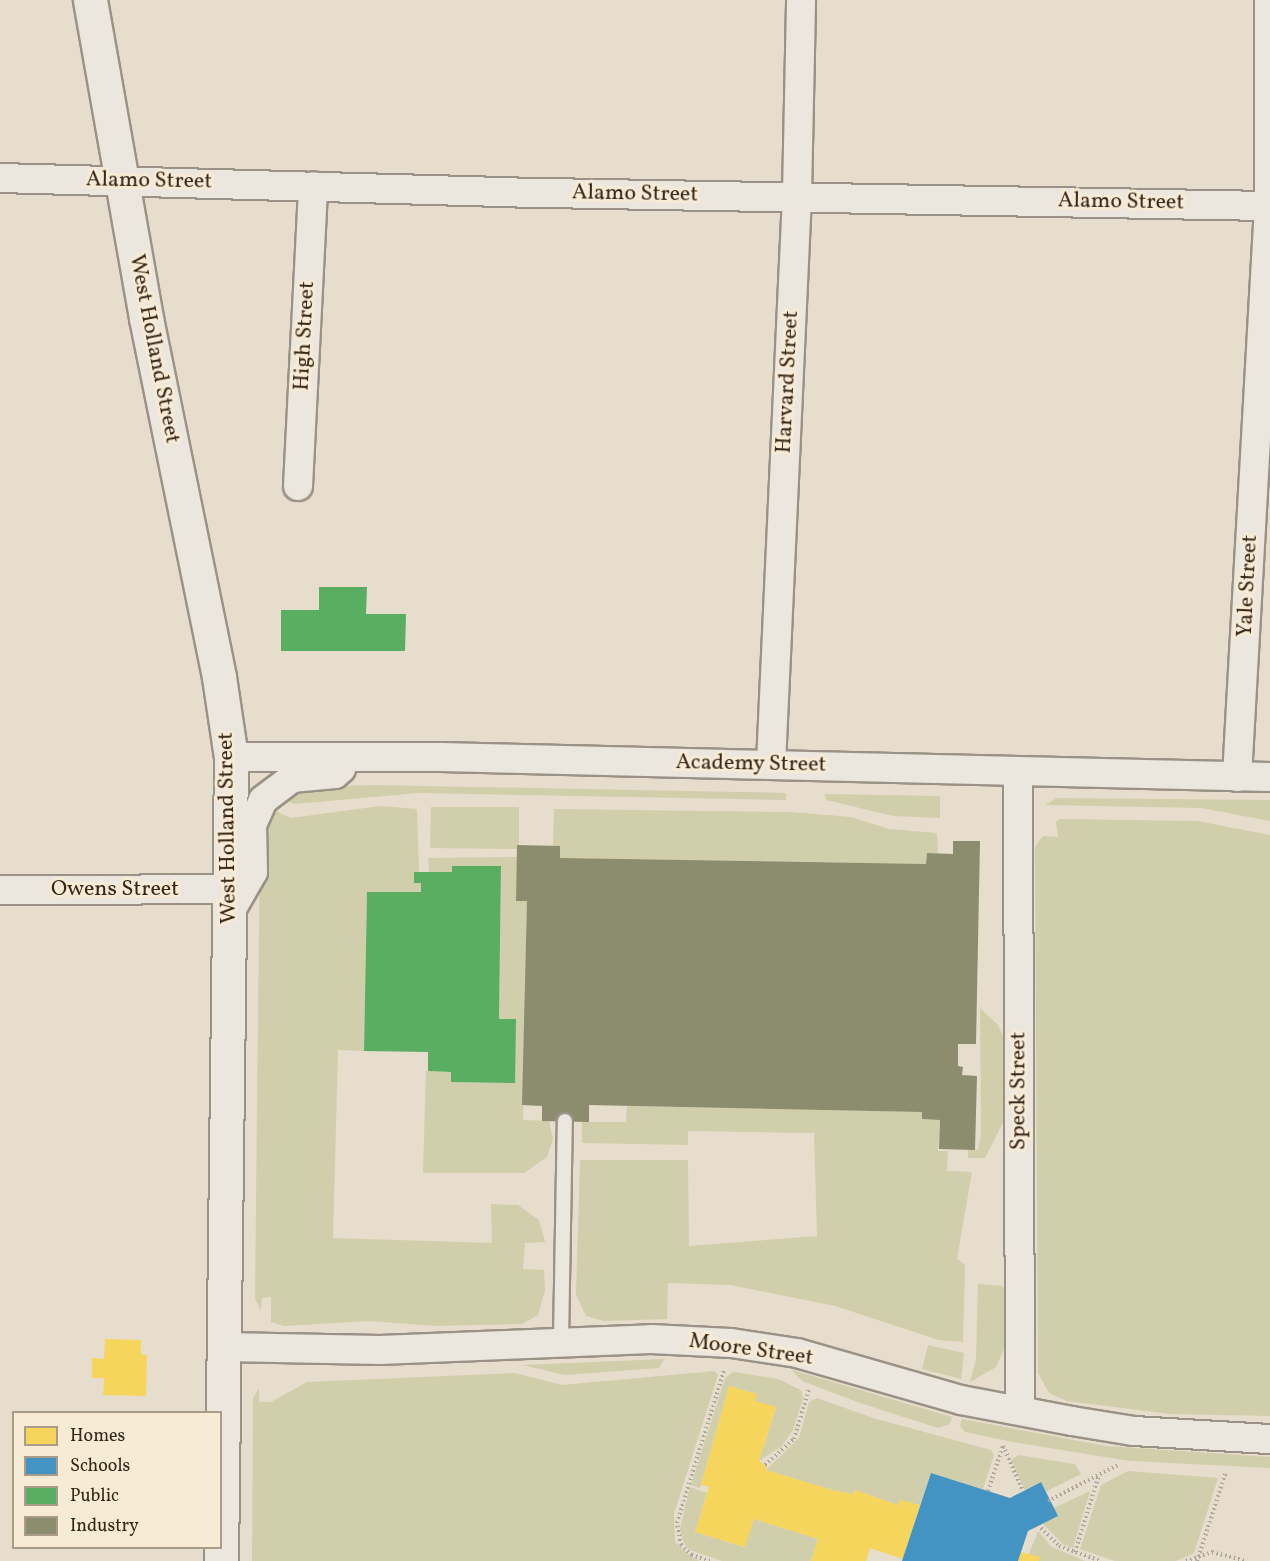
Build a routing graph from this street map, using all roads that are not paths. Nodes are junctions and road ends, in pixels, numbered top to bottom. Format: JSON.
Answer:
{"nodes":[{"id":1,"x":90,"y":0,"type":"edge"},
{"id":2,"x":801,"y":0,"type":"edge"},
{"id":3,"x":1269,"y":0,"type":"edge"},
{"id":4,"x":0,"y":178,"type":"edge"},
{"id":5,"x":123,"y":180,"type":"junction"},
{"id":6,"x":313,"y":186,"type":"junction"},
{"id":7,"x":797,"y":195,"type":"junction"},
{"id":8,"x":1270,"y":206,"type":"edge"},
{"id":9,"x":298,"y":486,"type":"dead end"},
{"id":10,"x":231,"y":757,"type":"junction"},
{"id":11,"x":356,"y":757,"type":"junction"},
{"id":12,"x":771,"y":764,"type":"junction"},
{"id":13,"x":1018,"y":772,"type":"junction"},
{"id":14,"x":1237,"y":777,"type":"junction"},
{"id":15,"x":1270,"y":777,"type":"edge"},
{"id":16,"x":0,"y":890,"type":"edge"},
{"id":17,"x":230,"y":901,"type":"junction"},
{"id":18,"x":566,"y":1121,"type":"dead end"},
{"id":19,"x":561,"y":1341,"type":"junction"},
{"id":20,"x":224,"y":1347,"type":"junction"},
{"id":21,"x":1020,"y":1410,"type":"junction"},
{"id":22,"x":1270,"y":1439,"type":"edge"},
{"id":23,"x":222,"y":1490,"type":"edge"}],
"edges":[{"from":1,"to":5,"type":"street","name":"West Holland Street"},
{"from":2,"to":7,"type":"street","name":"Harvard Street"},
{"from":3,"to":8,"type":"street","name":"Yale Street"},
{"from":4,"to":5,"type":"street","name":"Alamo Street"},
{"from":5,"to":6,"type":"street","name":"Alamo Street"},
{"from":5,"to":10,"type":"street","name":"West Holland Street"},
{"from":6,"to":7,"type":"street","name":"Alamo Street"},
{"from":6,"to":9,"type":"street","name":"High Street"},
{"from":7,"to":8,"type":"street","name":"Alamo Street"},
{"from":7,"to":12,"type":"street","name":"Harvard Street"},
{"from":8,"to":14,"type":"street","name":"Yale Street"},
{"from":10,"to":11,"type":"street","name":"Academy Street"},
{"from":10,"to":17,"type":"street","name":"West Holland Street"},
{"from":11,"to":12,"type":"street","name":"Academy Street"},
{"from":11,"to":17,"type":"street"},
{"from":12,"to":13,"type":"street","name":"Academy Street"},
{"from":13,"to":14,"type":"street","name":"Academy Street"},
{"from":13,"to":21,"type":"street","name":"Speck Street"},
{"from":14,"to":15,"type":"street","name":"Academy Street"},
{"from":16,"to":17,"type":"street","name":"Owens Street"},
{"from":17,"to":20,"type":"street","name":"West Holland Street"},
{"from":18,"to":19,"type":"lane"},
{"from":19,"to":20,"type":"street","name":"Moore Street"},
{"from":19,"to":21,"type":"street","name":"Moore Street"},
{"from":20,"to":23,"type":"street","name":"West Holland Street"},
{"from":21,"to":22,"type":"street","name":"Moore Street"}]}
